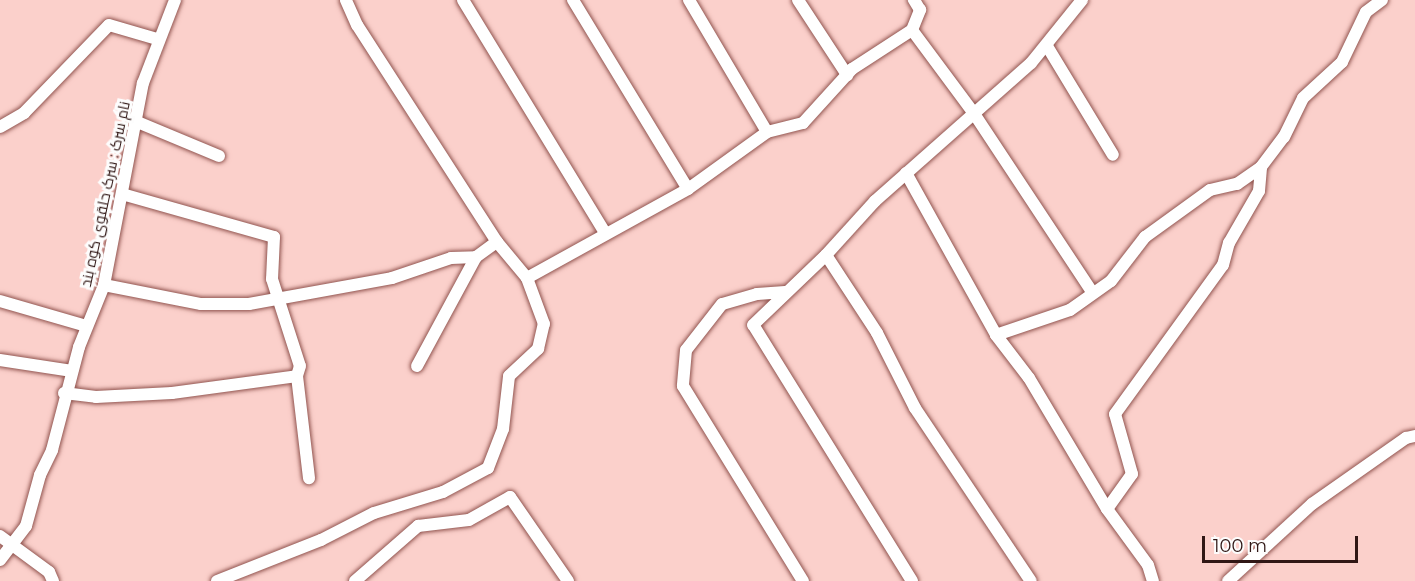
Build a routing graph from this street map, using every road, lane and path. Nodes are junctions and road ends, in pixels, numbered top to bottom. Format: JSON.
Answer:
{"nodes":[{"id":1,"x":175,"y":0,"type":"edge"},
{"id":2,"x":463,"y":0,"type":"edge"},
{"id":3,"x":573,"y":0,"type":"edge"},
{"id":4,"x":689,"y":0,"type":"edge"},
{"id":5,"x":798,"y":0,"type":"edge"},
{"id":6,"x":914,"y":0,"type":"edge"},
{"id":7,"x":1082,"y":0,"type":"edge"},
{"id":8,"x":1383,"y":0,"type":"edge"},
{"id":9,"x":352,"y":2,"type":"edge"},
{"id":10,"x":912,"y":30,"type":"junction"},
{"id":11,"x":157,"y":39,"type":"junction"},
{"id":12,"x":1047,"y":46,"type":"junction"},
{"id":13,"x":847,"y":75,"type":"junction"},
{"id":14,"x":973,"y":112,"type":"junction"},
{"id":15,"x":135,"y":121,"type":"junction"},
{"id":16,"x":0,"y":127,"type":"edge"},
{"id":17,"x":767,"y":132,"type":"junction"},
{"id":18,"x":1113,"y":155,"type":"dead end"},
{"id":19,"x":219,"y":156,"type":"dead end"},
{"id":20,"x":1261,"y":167,"type":"junction"},
{"id":21,"x":906,"y":173,"type":"junction"},
{"id":22,"x":688,"y":189,"type":"junction"},
{"id":23,"x":122,"y":194,"type":"junction"},
{"id":24,"x":605,"y":233,"type":"junction"},
{"id":25,"x":497,"y":242,"type":"junction"},
{"id":26,"x":826,"y":255,"type":"junction"},
{"id":27,"x":476,"y":257,"type":"junction"},
{"id":28,"x":527,"y":278,"type":"junction"},
{"id":29,"x":104,"y":285,"type":"junction"},
{"id":30,"x":785,"y":292,"type":"junction"},
{"id":31,"x":1093,"y":293,"type":"junction"},
{"id":32,"x":278,"y":299,"type":"junction"},
{"id":33,"x":0,"y":301,"type":"edge"},
{"id":34,"x":86,"y":326,"type":"junction"},
{"id":35,"x":996,"y":335,"type":"junction"},
{"id":36,"x":0,"y":360,"type":"edge"},
{"id":37,"x":417,"y":366,"type":"dead end"},
{"id":38,"x":72,"y":371,"type":"junction"},
{"id":39,"x":297,"y":376,"type":"junction"},
{"id":40,"x":64,"y":393,"type":"junction"},
{"id":41,"x":1415,"y":436,"type":"edge"},
{"id":42,"x":309,"y":478,"type":"dead end"},
{"id":43,"x":1107,"y":509,"type":"junction"},
{"id":44,"x":5,"y":539,"type":"edge"},
{"id":45,"x":0,"y":560,"type":"edge"},
{"id":46,"x":53,"y":581,"type":"edge"},
{"id":47,"x":217,"y":581,"type":"edge"},
{"id":48,"x":355,"y":581,"type":"edge"},
{"id":49,"x":568,"y":581,"type":"edge"},
{"id":50,"x":803,"y":581,"type":"edge"},
{"id":51,"x":912,"y":581,"type":"edge"},
{"id":52,"x":1031,"y":581,"type":"edge"},
{"id":53,"x":1153,"y":581,"type":"edge"},
{"id":54,"x":1228,"y":581,"type":"edge"}],
"edges":[{"from":1,"to":11,"type":"street","name":"نام سرک : سرک حلقوی کوه بند"},
{"from":2,"to":24,"type":"street"},
{"from":3,"to":22,"type":"street"},
{"from":4,"to":17,"type":"street"},
{"from":5,"to":13,"type":"street"},
{"from":6,"to":10,"type":"street"},
{"from":7,"to":12,"type":"street"},
{"from":8,"to":20,"type":"street"},
{"from":9,"to":25,"type":"street"},
{"from":10,"to":13,"type":"street"},
{"from":10,"to":14,"type":"street"},
{"from":11,"to":15,"type":"street","name":"نام سرک : سرک حلقوی کوه بند"},
{"from":11,"to":16,"type":"street"},
{"from":12,"to":14,"type":"street"},
{"from":12,"to":18,"type":"street"},
{"from":13,"to":17,"type":"street"},
{"from":14,"to":21,"type":"street"},
{"from":14,"to":31,"type":"street"},
{"from":15,"to":19,"type":"street"},
{"from":15,"to":23,"type":"street","name":"نام سرک : سرک حلقوی کوه بند"},
{"from":17,"to":22,"type":"street"},
{"from":20,"to":31,"type":"street"},
{"from":20,"to":43,"type":"street"},
{"from":21,"to":26,"type":"street"},
{"from":21,"to":35,"type":"street"},
{"from":22,"to":24,"type":"street"},
{"from":23,"to":29,"type":"street","name":"نام سرک : سرک حلقوی کوه بند"},
{"from":23,"to":32,"type":"street"},
{"from":24,"to":28,"type":"street"},
{"from":25,"to":27,"type":"street"},
{"from":25,"to":28,"type":"street"},
{"from":26,"to":30,"type":"street"},
{"from":26,"to":52,"type":"street"},
{"from":27,"to":32,"type":"street"},
{"from":27,"to":37,"type":"street"},
{"from":28,"to":47,"type":"street"},
{"from":29,"to":32,"type":"street"},
{"from":29,"to":34,"type":"street","name":"نام سرک : سرک حلقوی کوه بند"},
{"from":30,"to":50,"type":"street"},
{"from":30,"to":51,"type":"street"},
{"from":31,"to":35,"type":"street"},
{"from":32,"to":39,"type":"street"},
{"from":33,"to":34,"type":"street"},
{"from":34,"to":38,"type":"street","name":"نام سرک : سرک حلقوی کوه بند"},
{"from":35,"to":43,"type":"street"},
{"from":36,"to":38,"type":"street"},
{"from":38,"to":40,"type":"street","name":"نام سرک : سرک حلقوی کوه بند"},
{"from":39,"to":40,"type":"street"},
{"from":39,"to":42,"type":"street"},
{"from":40,"to":44,"type":"street","name":"نام سرک : سرک حلقوی کوه بند"},
{"from":41,"to":54,"type":"street"},
{"from":43,"to":53,"type":"street"},
{"from":44,"to":45,"type":"street","name":"نام سرک : سرک حلقوی کوه بند"},
{"from":44,"to":46,"type":"street"},
{"from":48,"to":49,"type":"street"}]}
